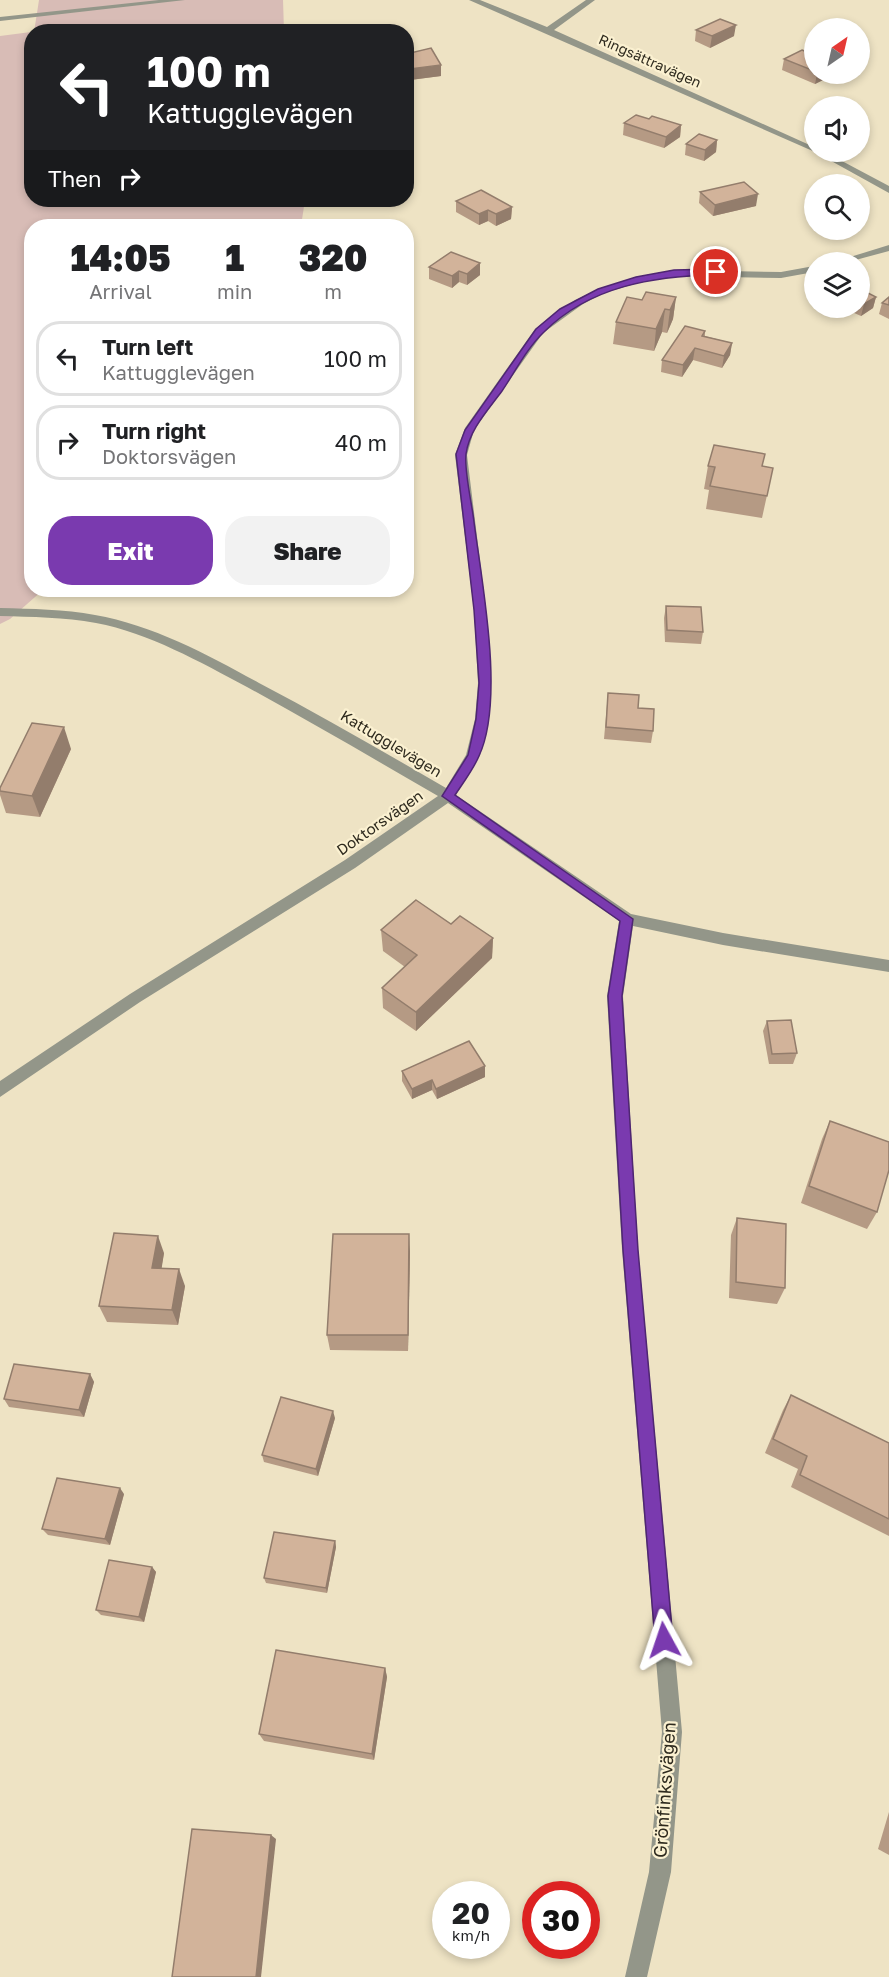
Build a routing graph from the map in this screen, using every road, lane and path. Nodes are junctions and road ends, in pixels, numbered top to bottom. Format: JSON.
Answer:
{"nodes":[{"id":1,"x":181,"y":0,"type":"edge"},
{"id":2,"x":473,"y":0,"type":"edge"},
{"id":3,"x":591,"y":0,"type":"edge"},
{"id":4,"x":0,"y":19,"type":"edge"},
{"id":5,"x":548,"y":30,"type":"junction"},
{"id":6,"x":804,"y":145,"type":"edge"},
{"id":7,"x":837,"y":162,"type":"edge"},
{"id":8,"x":889,"y":190,"type":"edge"},
{"id":9,"x":889,"y":248,"type":"edge"},
{"id":10,"x":870,"y":253,"type":"edge"},
{"id":11,"x":804,"y":271,"type":"edge"},
{"id":12,"x":0,"y":612,"type":"edge"},
{"id":13,"x":448,"y":796,"type":"junction"},
{"id":14,"x":627,"y":919,"type":"junction"},
{"id":15,"x":889,"y":966,"type":"edge"},
{"id":16,"x":0,"y":1090,"type":"edge"},
{"id":17,"x":636,"y":1977,"type":"edge"}],
"edges":[{"from":1,"to":4,"type":"street"},
{"from":2,"to":5,"type":"street","name":"Ringsättravägen"},
{"from":3,"to":5,"type":"street"},
{"from":5,"to":6,"type":"street","name":"Ringsättravägen"},
{"from":7,"to":8,"type":"street"},
{"from":9,"to":10,"type":"street"},
{"from":11,"to":13,"type":"street","name":"Doktorsvägen"},
{"from":12,"to":13,"type":"street","name":"Kattugglevägen"},
{"from":13,"to":14,"type":"street","name":"Kattugglevägen"},
{"from":13,"to":16,"type":"street","name":"Doktorsvägen"},
{"from":14,"to":15,"type":"street","name":"Kattugglevägen"},
{"from":14,"to":17,"type":"street","name":"Grönfinksvägen"}]}
